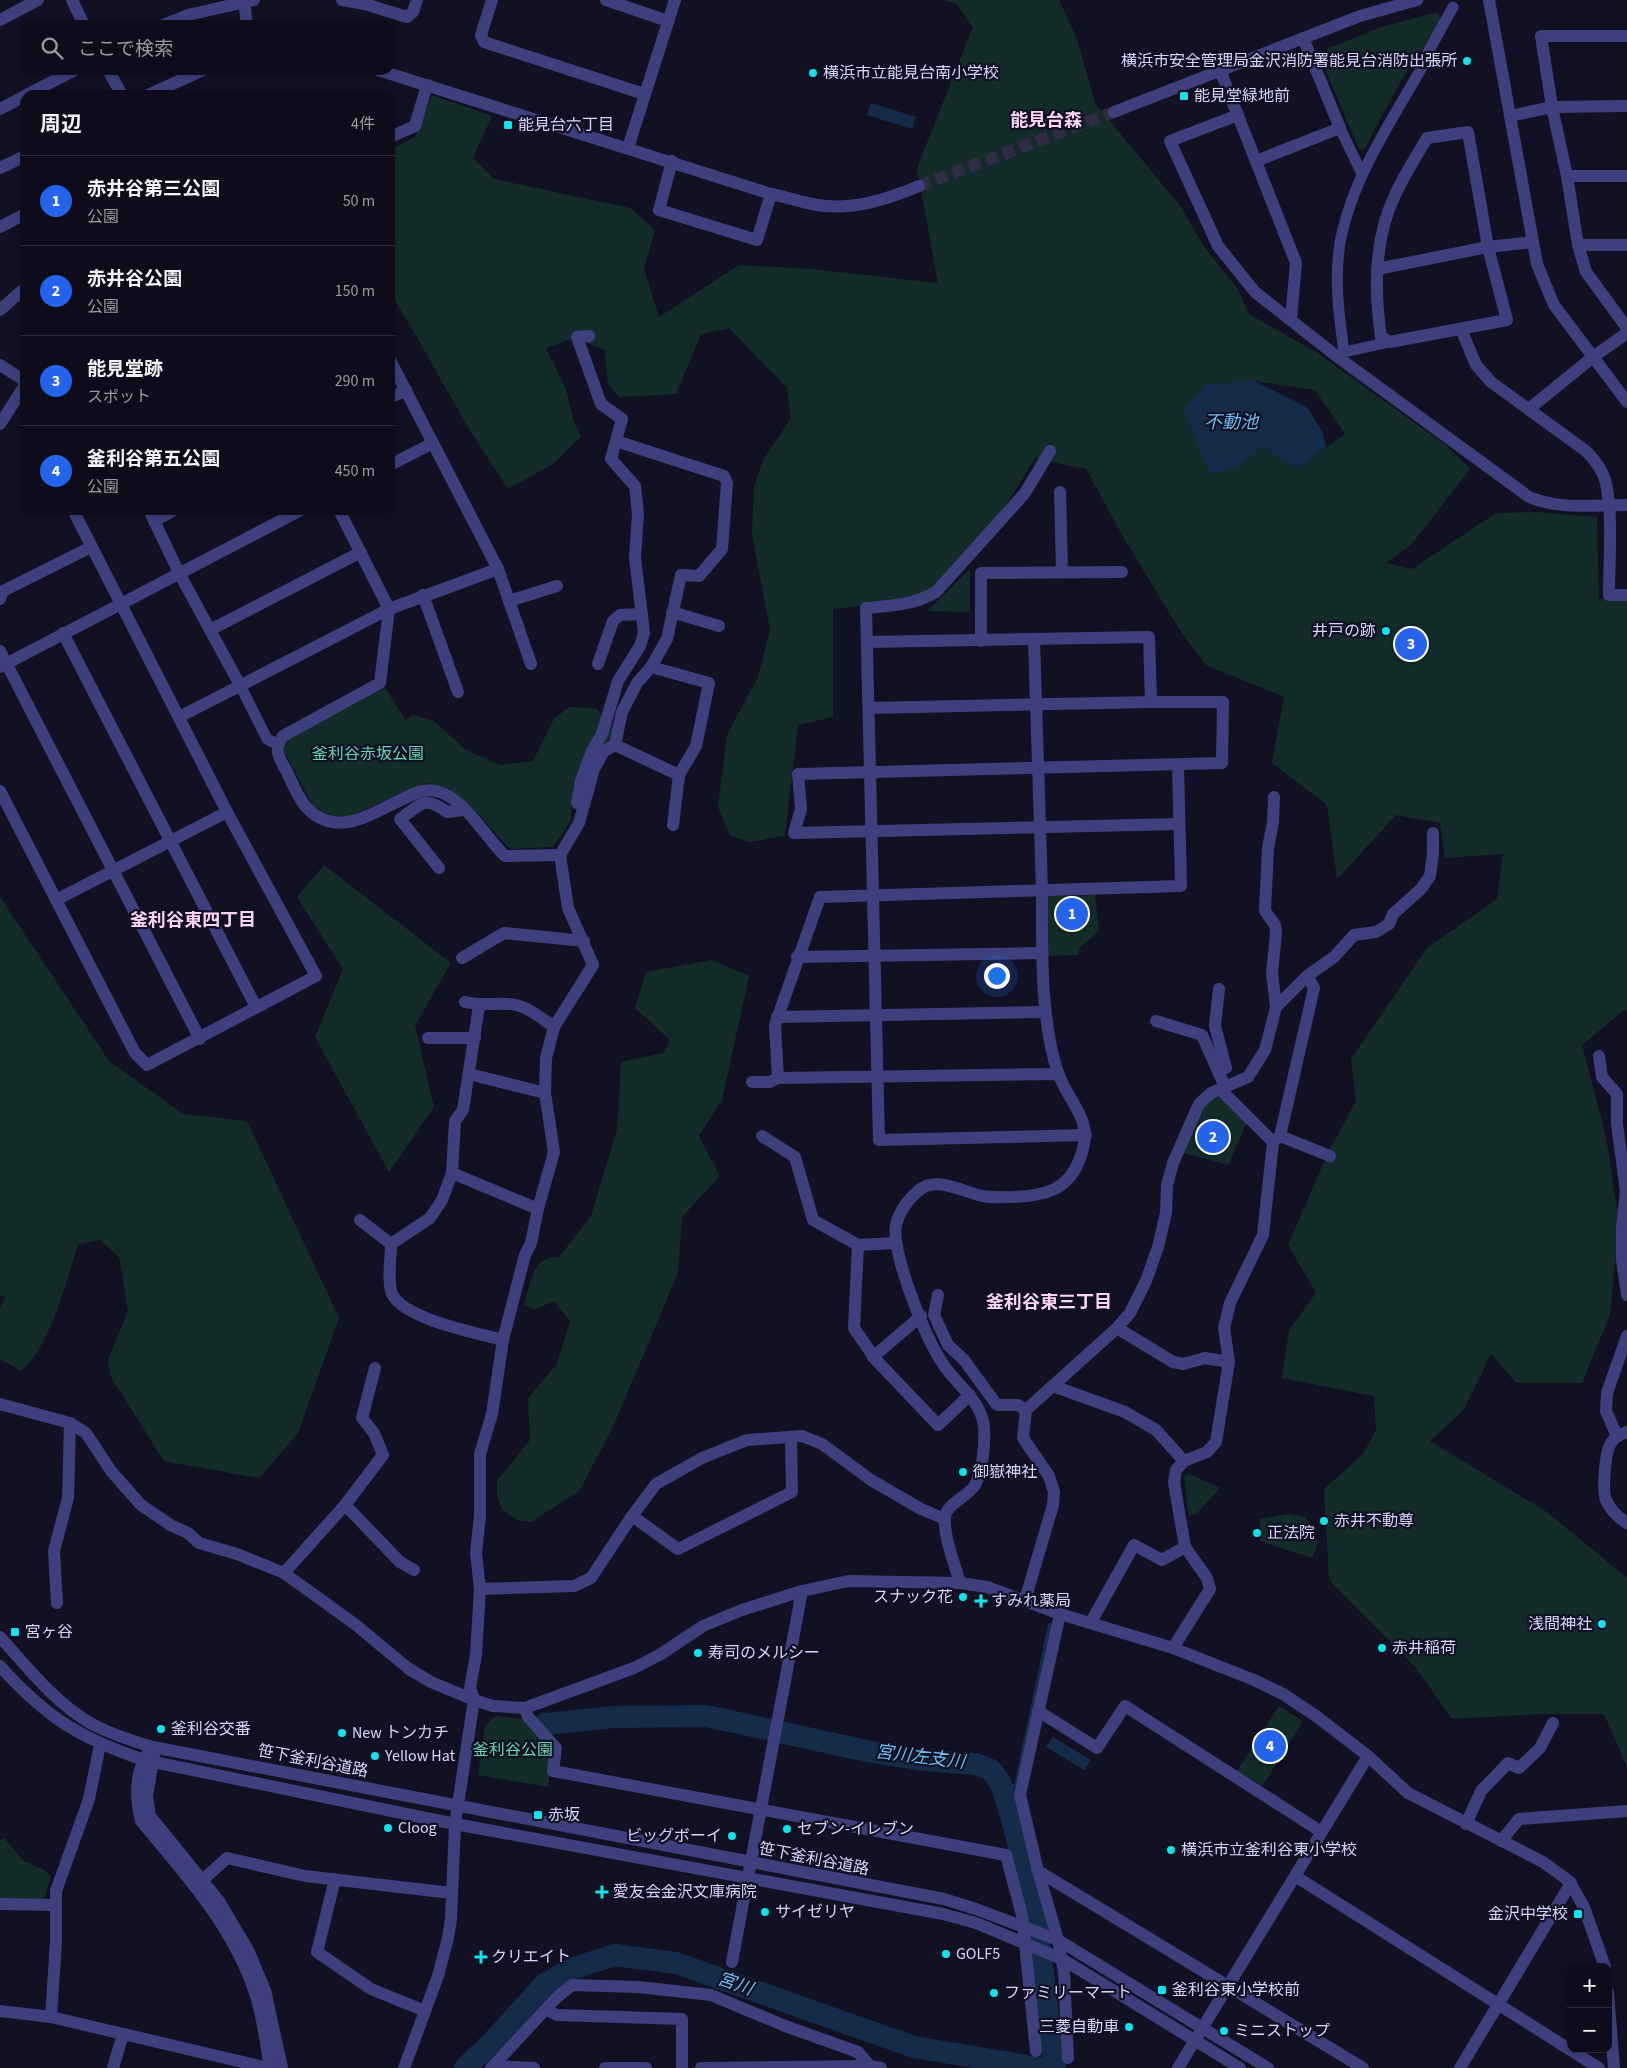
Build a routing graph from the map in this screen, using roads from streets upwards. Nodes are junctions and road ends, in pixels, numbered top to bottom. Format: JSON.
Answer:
{"nodes":[{"id":1,"x":38,"y":0,"type":"edge"},
{"id":2,"x":72,"y":0,"type":"edge"},
{"id":3,"x":247,"y":0,"type":"edge"},
{"id":4,"x":342,"y":0,"type":"edge"},
{"id":5,"x":417,"y":0,"type":"edge"},
{"id":6,"x":492,"y":0,"type":"edge"},
{"id":7,"x":606,"y":0,"type":"edge"},
{"id":8,"x":675,"y":0,"type":"edge"},
{"id":9,"x":1417,"y":0,"type":"edge"},
{"id":10,"x":1489,"y":0,"type":"edge"},
{"id":11,"x":1453,"y":7,"type":"dead end"},
{"id":12,"x":0,"y":20,"type":"edge"},
{"id":13,"x":82,"y":20,"type":"edge"},
{"id":14,"x":176,"y":20,"type":"edge"},
{"id":15,"x":247,"y":20,"type":"edge"},
{"id":16,"x":668,"y":21,"type":"junction"},
{"id":17,"x":1627,"y":36,"type":"edge"},
{"id":18,"x":1303,"y":38,"type":"junction"},
{"id":19,"x":1220,"y":70,"type":"junction"},
{"id":20,"x":64,"y":75,"type":"edge"},
{"id":21,"x":111,"y":75,"type":"edge"},
{"id":22,"x":192,"y":75,"type":"edge"},
{"id":23,"x":394,"y":75,"type":"edge"},
{"id":24,"x":427,"y":85,"type":"junction"},
{"id":25,"x":36,"y":90,"type":"edge"},
{"id":26,"x":119,"y":90,"type":"edge"},
{"id":27,"x":159,"y":90,"type":"edge"},
{"id":28,"x":644,"y":94,"type":"junction"},
{"id":29,"x":20,"y":98,"type":"edge"},
{"id":30,"x":1627,"y":106,"type":"edge"},
{"id":31,"x":1552,"y":107,"type":"junction"},
{"id":32,"x":0,"y":109,"type":"edge"},
{"id":33,"x":1114,"y":112,"type":"tunnel mouth"},
{"id":34,"x":1238,"y":115,"type":"junction"},
{"id":35,"x":1510,"y":116,"type":"junction"},
{"id":36,"x":1340,"y":128,"type":"junction"},
{"id":37,"x":395,"y":135,"type":"edge"},
{"id":38,"x":628,"y":148,"type":"junction"},
{"id":39,"x":20,"y":158,"type":"edge"},
{"id":40,"x":672,"y":161,"type":"junction"},
{"id":41,"x":1256,"y":161,"type":"junction"},
{"id":42,"x":0,"y":168,"type":"edge"},
{"id":43,"x":1362,"y":174,"type":"junction"},
{"id":44,"x":1567,"y":176,"type":"junction"},
{"id":45,"x":1627,"y":176,"type":"edge"},
{"id":46,"x":919,"y":186,"type":"tunnel mouth"},
{"id":47,"x":771,"y":194,"type":"junction"},
{"id":48,"x":20,"y":217,"type":"edge"},
{"id":49,"x":0,"y":227,"type":"edge"},
{"id":50,"x":1533,"y":242,"type":"junction"},
{"id":51,"x":1627,"y":244,"type":"edge"},
{"id":52,"x":1578,"y":245,"type":"junction"},
{"id":53,"x":1488,"y":247,"type":"junction"},
{"id":54,"x":1377,"y":269,"type":"junction"},
{"id":55,"x":20,"y":292,"type":"edge"},
{"id":56,"x":0,"y":310,"type":"edge"},
{"id":57,"x":1291,"y":319,"type":"junction"},
{"id":58,"x":1627,"y":328,"type":"edge"},
{"id":59,"x":1461,"y":329,"type":"junction"},
{"id":60,"x":1627,"y":333,"type":"edge"},
{"id":61,"x":589,"y":336,"type":"dead end"},
{"id":62,"x":1390,"y":342,"type":"junction"},
{"id":63,"x":1342,"y":355,"type":"junction"},
{"id":64,"x":1593,"y":357,"type":"junction"},
{"id":65,"x":0,"y":365,"type":"edge"},
{"id":66,"x":395,"y":369,"type":"edge"},
{"id":67,"x":20,"y":378,"type":"edge"},
{"id":68,"x":406,"y":390,"type":"junction"},
{"id":69,"x":20,"y":393,"type":"edge"},
{"id":70,"x":395,"y":396,"type":"edge"},
{"id":71,"x":1627,"y":402,"type":"edge"},
{"id":72,"x":1529,"y":409,"type":"junction"},
{"id":73,"x":0,"y":424,"type":"edge"},
{"id":74,"x":616,"y":441,"type":"junction"},
{"id":75,"x":433,"y":443,"type":"junction"},
{"id":76,"x":1050,"y":451,"type":"dead end"},
{"id":77,"x":395,"y":462,"type":"edge"},
{"id":78,"x":1060,"y":492,"type":"dead end"},
{"id":79,"x":1608,"y":505,"type":"junction"},
{"id":80,"x":1627,"y":505,"type":"edge"},
{"id":81,"x":75,"y":515,"type":"edge"},
{"id":82,"x":151,"y":515,"type":"edge"},
{"id":83,"x":291,"y":515,"type":"edge"},
{"id":84,"x":342,"y":515,"type":"edge"},
{"id":85,"x":91,"y":547,"type":"junction"},
{"id":86,"x":361,"y":552,"type":"junction"},
{"id":87,"x":498,"y":569,"type":"junction"},
{"id":88,"x":1062,"y":572,"type":"junction"},
{"id":89,"x":1122,"y":572,"type":"dead end"},
{"id":90,"x":179,"y":573,"type":"junction"},
{"id":91,"x":558,"y":586,"type":"dead end"},
{"id":92,"x":1627,"y":595,"type":"edge"},
{"id":93,"x":423,"y":596,"type":"junction"},
{"id":94,"x":0,"y":599,"type":"edge"},
{"id":95,"x":509,"y":601,"type":"junction"},
{"id":96,"x":120,"y":603,"type":"junction"},
{"id":97,"x":389,"y":609,"type":"junction"},
{"id":98,"x":672,"y":612,"type":"junction"},
{"id":99,"x":642,"y":614,"type":"junction"},
{"id":100,"x":719,"y":626,"type":"dead end"},
{"id":101,"x":210,"y":630,"type":"junction"},
{"id":102,"x":64,"y":633,"type":"junction"},
{"id":103,"x":1034,"y":640,"type":"junction"},
{"id":104,"x":981,"y":641,"type":"junction"},
{"id":105,"x":867,"y":642,"type":"junction"},
{"id":106,"x":0,"y":651,"type":"edge"},
{"id":107,"x":531,"y":664,"type":"dead end"},
{"id":108,"x":598,"y":664,"type":"dead end"},
{"id":109,"x":3,"y":665,"type":"edge"},
{"id":110,"x":651,"y":667,"type":"junction"},
{"id":111,"x":240,"y":685,"type":"junction"},
{"id":112,"x":458,"y":692,"type":"dead end"},
{"id":113,"x":1151,"y":702,"type":"junction"},
{"id":114,"x":1036,"y":705,"type":"junction"},
{"id":115,"x":869,"y":708,"type":"junction"},
{"id":116,"x":179,"y":717,"type":"junction"},
{"id":117,"x":277,"y":744,"type":"junction"},
{"id":118,"x":615,"y":745,"type":"junction"},
{"id":119,"x":1178,"y":765,"type":"junction"},
{"id":120,"x":1037,"y":768,"type":"junction"},
{"id":121,"x":870,"y":771,"type":"junction"},
{"id":122,"x":679,"y":774,"type":"junction"},
{"id":123,"x":0,"y":791,"type":"edge"},
{"id":124,"x":1274,"y":797,"type":"dead end"},
{"id":125,"x":463,"y":810,"type":"junction"},
{"id":126,"x":228,"y":812,"type":"junction"},
{"id":127,"x":578,"y":823,"type":"junction"},
{"id":128,"x":1179,"y":824,"type":"junction"},
{"id":129,"x":673,"y":825,"type":"dead end"},
{"id":130,"x":1039,"y":827,"type":"junction"},
{"id":131,"x":871,"y":831,"type":"junction"},
{"id":132,"x":1432,"y":833,"type":"dead end"},
{"id":133,"x":170,"y":841,"type":"junction"},
{"id":134,"x":560,"y":856,"type":"junction"},
{"id":135,"x":440,"y":868,"type":"dead end"},
{"id":136,"x":114,"y":871,"type":"junction"},
{"id":137,"x":1042,"y":890,"type":"junction"},
{"id":138,"x":872,"y":893,"type":"junction"},
{"id":139,"x":56,"y":900,"type":"junction"},
{"id":140,"x":584,"y":941,"type":"junction"},
{"id":141,"x":1042,"y":953,"type":"junction"},
{"id":142,"x":875,"y":956,"type":"junction"},
{"id":143,"x":462,"y":958,"type":"dead end"},
{"id":144,"x":797,"y":958,"type":"junction"},
{"id":145,"x":1307,"y":976,"type":"junction"},
{"id":146,"x":1218,"y":989,"type":"dead end"},
{"id":147,"x":465,"y":1002,"type":"dead end"},
{"id":148,"x":256,"y":1006,"type":"junction"},
{"id":149,"x":478,"y":1006,"type":"junction"},
{"id":150,"x":1276,"y":1007,"type":"junction"},
{"id":151,"x":1045,"y":1012,"type":"junction"},
{"id":152,"x":875,"y":1016,"type":"junction"},
{"id":153,"x":777,"y":1017,"type":"junction"},
{"id":154,"x":1156,"y":1021,"type":"dead end"},
{"id":155,"x":554,"y":1027,"type":"junction"},
{"id":156,"x":428,"y":1038,"type":"dead end"},
{"id":157,"x":474,"y":1038,"type":"junction"},
{"id":158,"x":200,"y":1039,"type":"junction"},
{"id":159,"x":1599,"y":1056,"type":"dead end"},
{"id":160,"x":468,"y":1074,"type":"junction"},
{"id":161,"x":1058,"y":1074,"type":"junction"},
{"id":162,"x":877,"y":1077,"type":"junction"},
{"id":163,"x":778,"y":1078,"type":"junction"},
{"id":164,"x":752,"y":1082,"type":"dead end"},
{"id":165,"x":1225,"y":1087,"type":"junction"},
{"id":166,"x":545,"y":1093,"type":"junction"},
{"id":167,"x":1086,"y":1135,"type":"junction"},
{"id":168,"x":762,"y":1136,"type":"dead end"},
{"id":169,"x":1276,"y":1139,"type":"junction"},
{"id":170,"x":1330,"y":1156,"type":"dead end"},
{"id":171,"x":452,"y":1173,"type":"junction"},
{"id":172,"x":538,"y":1209,"type":"junction"},
{"id":173,"x":360,"y":1220,"type":"dead end"},
{"id":174,"x":895,"y":1243,"type":"junction"},
{"id":175,"x":391,"y":1244,"type":"junction"},
{"id":176,"x":858,"y":1245,"type":"junction"},
{"id":177,"x":938,"y":1295,"type":"dead end"},
{"id":178,"x":1627,"y":1295,"type":"edge"},
{"id":179,"x":921,"y":1316,"type":"junction"},
{"id":180,"x":1117,"y":1328,"type":"junction"},
{"id":181,"x":1627,"y":1336,"type":"edge"},
{"id":182,"x":503,"y":1340,"type":"junction"},
{"id":183,"x":873,"y":1356,"type":"junction"},
{"id":184,"x":1229,"y":1362,"type":"junction"},
{"id":185,"x":375,"y":1368,"type":"dead end"},
{"id":186,"x":1053,"y":1386,"type":"junction"},
{"id":187,"x":970,"y":1395,"type":"junction"},
{"id":188,"x":0,"y":1404,"type":"edge"},
{"id":189,"x":1026,"y":1410,"type":"junction"},
{"id":190,"x":70,"y":1423,"type":"junction"},
{"id":191,"x":1622,"y":1434,"type":"edge"},
{"id":192,"x":791,"y":1437,"type":"junction"},
{"id":193,"x":1184,"y":1461,"type":"junction"},
{"id":194,"x":345,"y":1505,"type":"junction"},
{"id":195,"x":632,"y":1516,"type":"junction"},
{"id":196,"x":945,"y":1519,"type":"junction"},
{"id":197,"x":1627,"y":1523,"type":"edge"},
{"id":198,"x":1185,"y":1547,"type":"junction"},
{"id":199,"x":414,"y":1570,"type":"dead end"},
{"id":200,"x":284,"y":1573,"type":"junction"},
{"id":201,"x":960,"y":1583,"type":"junction"},
{"id":202,"x":480,"y":1588,"type":"junction"},
{"id":203,"x":802,"y":1591,"type":"junction"},
{"id":204,"x":1025,"y":1600,"type":"junction"},
{"id":205,"x":57,"y":1603,"type":"dead end"},
{"id":206,"x":1060,"y":1614,"type":"junction"},
{"id":207,"x":1091,"y":1622,"type":"junction"},
{"id":208,"x":0,"y":1637,"type":"edge"},
{"id":209,"x":1173,"y":1648,"type":"junction"},
{"id":210,"x":2,"y":1670,"type":"edge"},
{"id":211,"x":474,"y":1700,"type":"junction"},
{"id":212,"x":525,"y":1708,"type":"junction"},
{"id":213,"x":1038,"y":1711,"type":"junction"},
{"id":214,"x":1553,"y":1723,"type":"dead end"},
{"id":215,"x":100,"y":1745,"type":"junction"},
{"id":216,"x":153,"y":1747,"type":"junction"},
{"id":217,"x":1368,"y":1756,"type":"junction"},
{"id":218,"x":149,"y":1761,"type":"junction"},
{"id":219,"x":460,"y":1806,"type":"junction"},
{"id":220,"x":762,"y":1808,"type":"junction"},
{"id":221,"x":1627,"y":1811,"type":"edge"},
{"id":222,"x":455,"y":1824,"type":"junction"},
{"id":223,"x":1466,"y":1824,"type":"junction"},
{"id":224,"x":1320,"y":1832,"type":"junction"},
{"id":225,"x":1501,"y":1841,"type":"junction"},
{"id":226,"x":751,"y":1863,"type":"junction"},
{"id":227,"x":1038,"y":1872,"type":"junction"},
{"id":228,"x":1295,"y":1876,"type":"junction"},
{"id":229,"x":748,"y":1877,"type":"junction"},
{"id":230,"x":336,"y":1879,"type":"junction"},
{"id":231,"x":1571,"y":1883,"type":"junction"},
{"id":232,"x":199,"y":1884,"type":"junction"},
{"id":233,"x":452,"y":1893,"type":"junction"},
{"id":234,"x":0,"y":1904,"type":"edge"},
{"id":235,"x":56,"y":1904,"type":"junction"},
{"id":236,"x":1023,"y":1926,"type":"junction"},
{"id":237,"x":1058,"y":1940,"type":"junction"},
{"id":238,"x":1025,"y":1943,"type":"junction"},
{"id":239,"x":1062,"y":1959,"type":"junction"},
{"id":240,"x":732,"y":1962,"type":"dead end"},
{"id":241,"x":1604,"y":1963,"type":"edge"},
{"id":242,"x":1227,"y":1987,"type":"junction"},
{"id":243,"x":1499,"y":2005,"type":"junction"},
{"id":244,"x":1609,"y":2008,"type":"edge"},
{"id":245,"x":547,"y":2010,"type":"junction"},
{"id":246,"x":0,"y":2011,"type":"edge"},
{"id":247,"x":425,"y":2011,"type":"junction"},
{"id":248,"x":51,"y":2017,"type":"junction"},
{"id":249,"x":1202,"y":2028,"type":"junction"},
{"id":250,"x":123,"y":2034,"type":"junction"},
{"id":251,"x":1195,"y":2041,"type":"junction"},
{"id":252,"x":1036,"y":2050,"type":"dead end"},
{"id":253,"x":1068,"y":2058,"type":"dead end"},
{"id":254,"x":492,"y":2067,"type":"edge"},
{"id":255,"x":732,"y":2067,"type":"edge"},
{"id":256,"x":778,"y":2067,"type":"edge"},
{"id":257,"x":828,"y":2067,"type":"edge"},
{"id":258,"x":876,"y":2067,"type":"edge"},
{"id":259,"x":113,"y":2068,"type":"edge"},
{"id":260,"x":269,"y":2068,"type":"edge"},
{"id":261,"x":282,"y":2068,"type":"edge"},
{"id":262,"x":404,"y":2068,"type":"edge"},
{"id":263,"x":534,"y":2068,"type":"edge"},
{"id":264,"x":605,"y":2068,"type":"edge"},
{"id":265,"x":634,"y":2068,"type":"edge"},
{"id":266,"x":646,"y":2068,"type":"edge"},
{"id":267,"x":682,"y":2068,"type":"edge"},
{"id":268,"x":701,"y":2068,"type":"edge"},
{"id":269,"x":1178,"y":2068,"type":"edge"},
{"id":270,"x":1240,"y":2068,"type":"edge"},
{"id":271,"x":1268,"y":2068,"type":"edge"},
{"id":272,"x":1363,"y":2068,"type":"edge"},
{"id":273,"x":1460,"y":2068,"type":"edge"},
{"id":274,"x":1599,"y":2068,"type":"edge"},
{"id":275,"x":1614,"y":2068,"type":"edge"}],
"edges":[{"from":1,"to":12,"type":"street"},
{"from":2,"to":13,"type":"street"},
{"from":3,"to":14,"type":"street"},
{"from":3,"to":15,"type":"street"},
{"from":4,"to":5,"type":"street"},
{"from":6,"to":28,"type":"street"},
{"from":7,"to":16,"type":"street"},
{"from":8,"to":16,"type":"street"},
{"from":9,"to":18,"type":"street"},
{"from":10,"to":35,"type":"street"},
{"from":11,"to":43,"type":"street"},
{"from":16,"to":28,"type":"street"},
{"from":17,"to":31,"type":"street"},
{"from":18,"to":19,"type":"street"},
{"from":18,"to":36,"type":"street"},
{"from":19,"to":33,"type":"street"},
{"from":19,"to":34,"type":"street"},
{"from":20,"to":25,"type":"street"},
{"from":21,"to":26,"type":"street"},
{"from":22,"to":27,"type":"street"},
{"from":23,"to":24,"type":"street"},
{"from":24,"to":37,"type":"street"},
{"from":24,"to":38,"type":"street"},
{"from":28,"to":38,"type":"street"},
{"from":29,"to":32,"type":"street"},
{"from":30,"to":31,"type":"street"},
{"from":31,"to":35,"type":"street"},
{"from":31,"to":44,"type":"street"},
{"from":34,"to":41,"type":"street"},
{"from":34,"to":57,"type":"street"},
{"from":35,"to":50,"type":"street"},
{"from":36,"to":41,"type":"street"},
{"from":36,"to":43,"type":"street"},
{"from":38,"to":40,"type":"street"},
{"from":39,"to":42,"type":"street"},
{"from":40,"to":47,"type":"street"},
{"from":40,"to":47,"type":"street"},
{"from":41,"to":57,"type":"street"},
{"from":43,"to":63,"type":"street"},
{"from":44,"to":45,"type":"street"},
{"from":44,"to":52,"type":"street"},
{"from":46,"to":47,"type":"street"},
{"from":48,"to":49,"type":"street"},
{"from":50,"to":53,"type":"street"},
{"from":50,"to":64,"type":"street"},
{"from":51,"to":52,"type":"street"},
{"from":52,"to":58,"type":"street"},
{"from":53,"to":54,"type":"street"},
{"from":53,"to":54,"type":"street"},
{"from":53,"to":59,"type":"street"},
{"from":54,"to":62,"type":"street"},
{"from":55,"to":56,"type":"street"},
{"from":57,"to":63,"type":"street"},
{"from":59,"to":62,"type":"street"},
{"from":59,"to":72,"type":"street"},
{"from":60,"to":64,"type":"street"},
{"from":61,"to":74,"type":"street"},
{"from":62,"to":63,"type":"street"},
{"from":63,"to":79,"type":"street"},
{"from":64,"to":71,"type":"street"},
{"from":64,"to":72,"type":"street"},
{"from":65,"to":67,"type":"street"},
{"from":66,"to":68,"type":"street"},
{"from":68,"to":70,"type":"street"},
{"from":68,"to":75,"type":"street"},
{"from":69,"to":73,"type":"street"},
{"from":72,"to":79,"type":"street"},
{"from":74,"to":98,"type":"street"},
{"from":74,"to":99,"type":"street"},
{"from":75,"to":77,"type":"street"},
{"from":75,"to":87,"type":"street"},
{"from":76,"to":105,"type":"street"},
{"from":78,"to":88,"type":"street"},
{"from":79,"to":80,"type":"street"},
{"from":79,"to":92,"type":"street"},
{"from":81,"to":85,"type":"street"},
{"from":82,"to":90,"type":"street"},
{"from":83,"to":90,"type":"street"},
{"from":84,"to":86,"type":"street"},
{"from":85,"to":94,"type":"street"},
{"from":85,"to":96,"type":"street"},
{"from":86,"to":97,"type":"street"},
{"from":86,"to":101,"type":"street"},
{"from":87,"to":93,"type":"street"},
{"from":87,"to":95,"type":"street"},
{"from":88,"to":89,"type":"street"},
{"from":88,"to":104,"type":"street"},
{"from":90,"to":96,"type":"street"},
{"from":90,"to":101,"type":"street"},
{"from":91,"to":95,"type":"street"},
{"from":93,"to":97,"type":"street"},
{"from":93,"to":112,"type":"street"},
{"from":95,"to":107,"type":"street"},
{"from":96,"to":102,"type":"street"},
{"from":96,"to":116,"type":"street"},
{"from":97,"to":111,"type":"street"},
{"from":97,"to":117,"type":"street"},
{"from":98,"to":100,"type":"street"},
{"from":98,"to":110,"type":"street"},
{"from":99,"to":108,"type":"street"},
{"from":99,"to":127,"type":"street"},
{"from":101,"to":111,"type":"street"},
{"from":102,"to":109,"type":"street"},
{"from":102,"to":133,"type":"street"},
{"from":103,"to":104,"type":"street"},
{"from":103,"to":113,"type":"street"},
{"from":103,"to":114,"type":"street"},
{"from":104,"to":105,"type":"street"},
{"from":105,"to":115,"type":"street"},
{"from":106,"to":109,"type":"street"},
{"from":109,"to":136,"type":"street"},
{"from":110,"to":118,"type":"street"},
{"from":110,"to":122,"type":"street"},
{"from":111,"to":116,"type":"street"},
{"from":111,"to":117,"type":"street"},
{"from":113,"to":114,"type":"street"},
{"from":113,"to":119,"type":"street"},
{"from":114,"to":115,"type":"street"},
{"from":114,"to":120,"type":"street"},
{"from":115,"to":121,"type":"street"},
{"from":116,"to":126,"type":"street"},
{"from":117,"to":125,"type":"street"},
{"from":118,"to":122,"type":"street"},
{"from":118,"to":127,"type":"street"},
{"from":119,"to":120,"type":"street"},
{"from":119,"to":128,"type":"street"},
{"from":120,"to":121,"type":"street"},
{"from":120,"to":130,"type":"street"},
{"from":121,"to":131,"type":"street"},
{"from":121,"to":131,"type":"street"},
{"from":122,"to":129,"type":"street"},
{"from":123,"to":139,"type":"street"},
{"from":124,"to":150,"type":"street"},
{"from":125,"to":134,"type":"street"},
{"from":125,"to":135,"type":"street"},
{"from":126,"to":133,"type":"street"},
{"from":126,"to":148,"type":"street"},
{"from":127,"to":134,"type":"street"},
{"from":128,"to":130,"type":"street"},
{"from":128,"to":137,"type":"street"},
{"from":130,"to":131,"type":"street"},
{"from":130,"to":137,"type":"street"},
{"from":131,"to":138,"type":"street"},
{"from":132,"to":145,"type":"street"},
{"from":133,"to":136,"type":"street"},
{"from":133,"to":148,"type":"street"},
{"from":134,"to":140,"type":"street"},
{"from":136,"to":139,"type":"street"},
{"from":136,"to":158,"type":"street"},
{"from":137,"to":138,"type":"street"},
{"from":137,"to":141,"type":"street"},
{"from":138,"to":142,"type":"street"},
{"from":138,"to":144,"type":"street"},
{"from":139,"to":158,"type":"street"},
{"from":140,"to":143,"type":"street"},
{"from":140,"to":155,"type":"street"},
{"from":141,"to":142,"type":"street"},
{"from":141,"to":151,"type":"street"},
{"from":142,"to":144,"type":"street"},
{"from":142,"to":152,"type":"street"},
{"from":144,"to":153,"type":"street"},
{"from":145,"to":150,"type":"street"},
{"from":145,"to":169,"type":"street"},
{"from":146,"to":165,"type":"street"},
{"from":147,"to":149,"type":"street"},
{"from":148,"to":158,"type":"street"},
{"from":149,"to":155,"type":"street"},
{"from":149,"to":157,"type":"street"},
{"from":150,"to":165,"type":"street"},
{"from":151,"to":152,"type":"street"},
{"from":151,"to":161,"type":"street"},
{"from":152,"to":153,"type":"street"},
{"from":152,"to":162,"type":"street"},
{"from":153,"to":163,"type":"street"},
{"from":154,"to":165,"type":"street"},
{"from":155,"to":166,"type":"street"},
{"from":156,"to":157,"type":"street"},
{"from":157,"to":160,"type":"street"},
{"from":159,"to":178,"type":"street"},
{"from":160,"to":166,"type":"street"},
{"from":160,"to":171,"type":"street"},
{"from":161,"to":162,"type":"street"},
{"from":161,"to":167,"type":"street"},
{"from":162,"to":163,"type":"street"},
{"from":162,"to":167,"type":"street"},
{"from":163,"to":164,"type":"street"},
{"from":165,"to":169,"type":"street"},
{"from":165,"to":180,"type":"street"},
{"from":166,"to":172,"type":"street"},
{"from":167,"to":174,"type":"street"},
{"from":168,"to":176,"type":"street"},
{"from":169,"to":170,"type":"street"},
{"from":169,"to":184,"type":"street"},
{"from":171,"to":172,"type":"street"},
{"from":171,"to":175,"type":"street"},
{"from":172,"to":182,"type":"street"},
{"from":173,"to":175,"type":"street"},
{"from":174,"to":176,"type":"street"},
{"from":174,"to":179,"type":"street"},
{"from":175,"to":182,"type":"street"},
{"from":176,"to":183,"type":"street"},
{"from":177,"to":189,"type":"street"},
{"from":179,"to":183,"type":"street"},
{"from":179,"to":187,"type":"street"},
{"from":180,"to":184,"type":"street"},
{"from":180,"to":186,"type":"street"},
{"from":181,"to":191,"type":"street"},
{"from":182,"to":202,"type":"street"},
{"from":183,"to":187,"type":"street"},
{"from":184,"to":193,"type":"street"},
{"from":185,"to":194,"type":"street"},
{"from":186,"to":189,"type":"street"},
{"from":186,"to":193,"type":"street"},
{"from":187,"to":196,"type":"street"},
{"from":188,"to":190,"type":"street"},
{"from":189,"to":204,"type":"street"},
{"from":190,"to":200,"type":"street"},
{"from":190,"to":205,"type":"street"},
{"from":191,"to":197,"type":"street"},
{"from":192,"to":195,"type":"street"},
{"from":192,"to":195,"type":"street"},
{"from":192,"to":196,"type":"street"},
{"from":193,"to":198,"type":"street"},
{"from":194,"to":199,"type":"street"},
{"from":194,"to":200,"type":"street"},
{"from":195,"to":202,"type":"street"},
{"from":196,"to":201,"type":"street"},
{"from":198,"to":207,"type":"street"},
{"from":198,"to":209,"type":"street"},
{"from":200,"to":211,"type":"street"},
{"from":201,"to":203,"type":"street"},
{"from":201,"to":204,"type":"street"},
{"from":202,"to":211,"type":"street"},
{"from":203,"to":212,"type":"street"},
{"from":203,"to":220,"type":"street"},
{"from":204,"to":206,"type":"street"},
{"from":206,"to":207,"type":"street"},
{"from":206,"to":213,"type":"street"},
{"from":207,"to":209,"type":"street"},
{"from":208,"to":216,"type":"street","name":"笹下釜利谷道路"},
{"from":209,"to":217,"type":"street"},
{"from":210,"to":215,"type":"street","name":"笹下釜利谷道路"},
{"from":211,"to":212,"type":"street"},
{"from":211,"to":219,"type":"street"},
{"from":212,"to":220,"type":"street"},
{"from":213,"to":224,"type":"street"},
{"from":213,"to":227,"type":"street"},
{"from":214,"to":223,"type":"street"},
{"from":215,"to":218,"type":"street","name":"笹下釜利谷道路"},
{"from":215,"to":235,"type":"street"},
{"from":216,"to":218,"type":"street"},
{"from":216,"to":219,"type":"street","name":"笹下釜利谷道路"},
{"from":217,"to":223,"type":"street"},
{"from":217,"to":224,"type":"street"},
{"from":218,"to":222,"type":"street","name":"笹下釜利谷道路"},
{"from":218,"to":232,"type":"street"},
{"from":219,"to":222,"type":"street"},
{"from":219,"to":226,"type":"street","name":"笹下釜利谷道路"},
{"from":220,"to":226,"type":"street"},
{"from":220,"to":236,"type":"street"},
{"from":221,"to":225,"type":"street"},
{"from":222,"to":229,"type":"street","name":"笹下釜利谷道路"},
{"from":222,"to":233,"type":"street"},
{"from":223,"to":225,"type":"street"},
{"from":224,"to":228,"type":"street"},
{"from":225,"to":231,"type":"street"},
{"from":226,"to":229,"type":"street"},
{"from":226,"to":236,"type":"street","name":"笹下釜利谷道路"},
{"from":227,"to":237,"type":"street"},
{"from":227,"to":242,"type":"street"},
{"from":228,"to":242,"type":"street"},
{"from":228,"to":243,"type":"street"},
{"from":229,"to":238,"type":"street","name":"笹下釜利谷道路"},
{"from":229,"to":240,"type":"street"},
{"from":230,"to":232,"type":"street"},
{"from":230,"to":233,"type":"street"},
{"from":230,"to":247,"type":"street"},
{"from":231,"to":241,"type":"street"},
{"from":231,"to":243,"type":"street"},
{"from":232,"to":260,"type":"street"},
{"from":232,"to":261,"type":"street"},
{"from":233,"to":247,"type":"street"},
{"from":234,"to":235,"type":"street"},
{"from":235,"to":248,"type":"street"},
{"from":236,"to":237,"type":"street","name":"笹下釜利谷道路"},
{"from":236,"to":238,"type":"street"},
{"from":237,"to":239,"type":"street"},
{"from":237,"to":249,"type":"street","name":"笹下釜利谷道路"},
{"from":238,"to":239,"type":"street","name":"笹下釜利谷道路"},
{"from":238,"to":252,"type":"street"},
{"from":239,"to":251,"type":"street","name":"笹下釜利谷道路"},
{"from":239,"to":253,"type":"street"},
{"from":242,"to":249,"type":"street"},
{"from":242,"to":272,"type":"street"},
{"from":243,"to":273,"type":"street"},
{"from":243,"to":274,"type":"street"},
{"from":244,"to":275,"type":"street"},
{"from":245,"to":254,"type":"street"},
{"from":245,"to":258,"type":"street"},
{"from":245,"to":267,"type":"street"},
{"from":246,"to":248,"type":"street"},
{"from":247,"to":262,"type":"street"},
{"from":248,"to":250,"type":"street"},
{"from":249,"to":251,"type":"street"},
{"from":249,"to":271,"type":"street","name":"笹下釜利谷道路"},
{"from":250,"to":259,"type":"street"},
{"from":250,"to":260,"type":"street"},
{"from":251,"to":269,"type":"street"},
{"from":251,"to":270,"type":"street","name":"笹下釜利谷道路"},
{"from":254,"to":263,"type":"street"},
{"from":255,"to":256,"type":"street"},
{"from":255,"to":268,"type":"street"},
{"from":256,"to":257,"type":"street"},
{"from":257,"to":258,"type":"street"},
{"from":264,"to":265,"type":"street"},
{"from":265,"to":266,"type":"street"}]}
